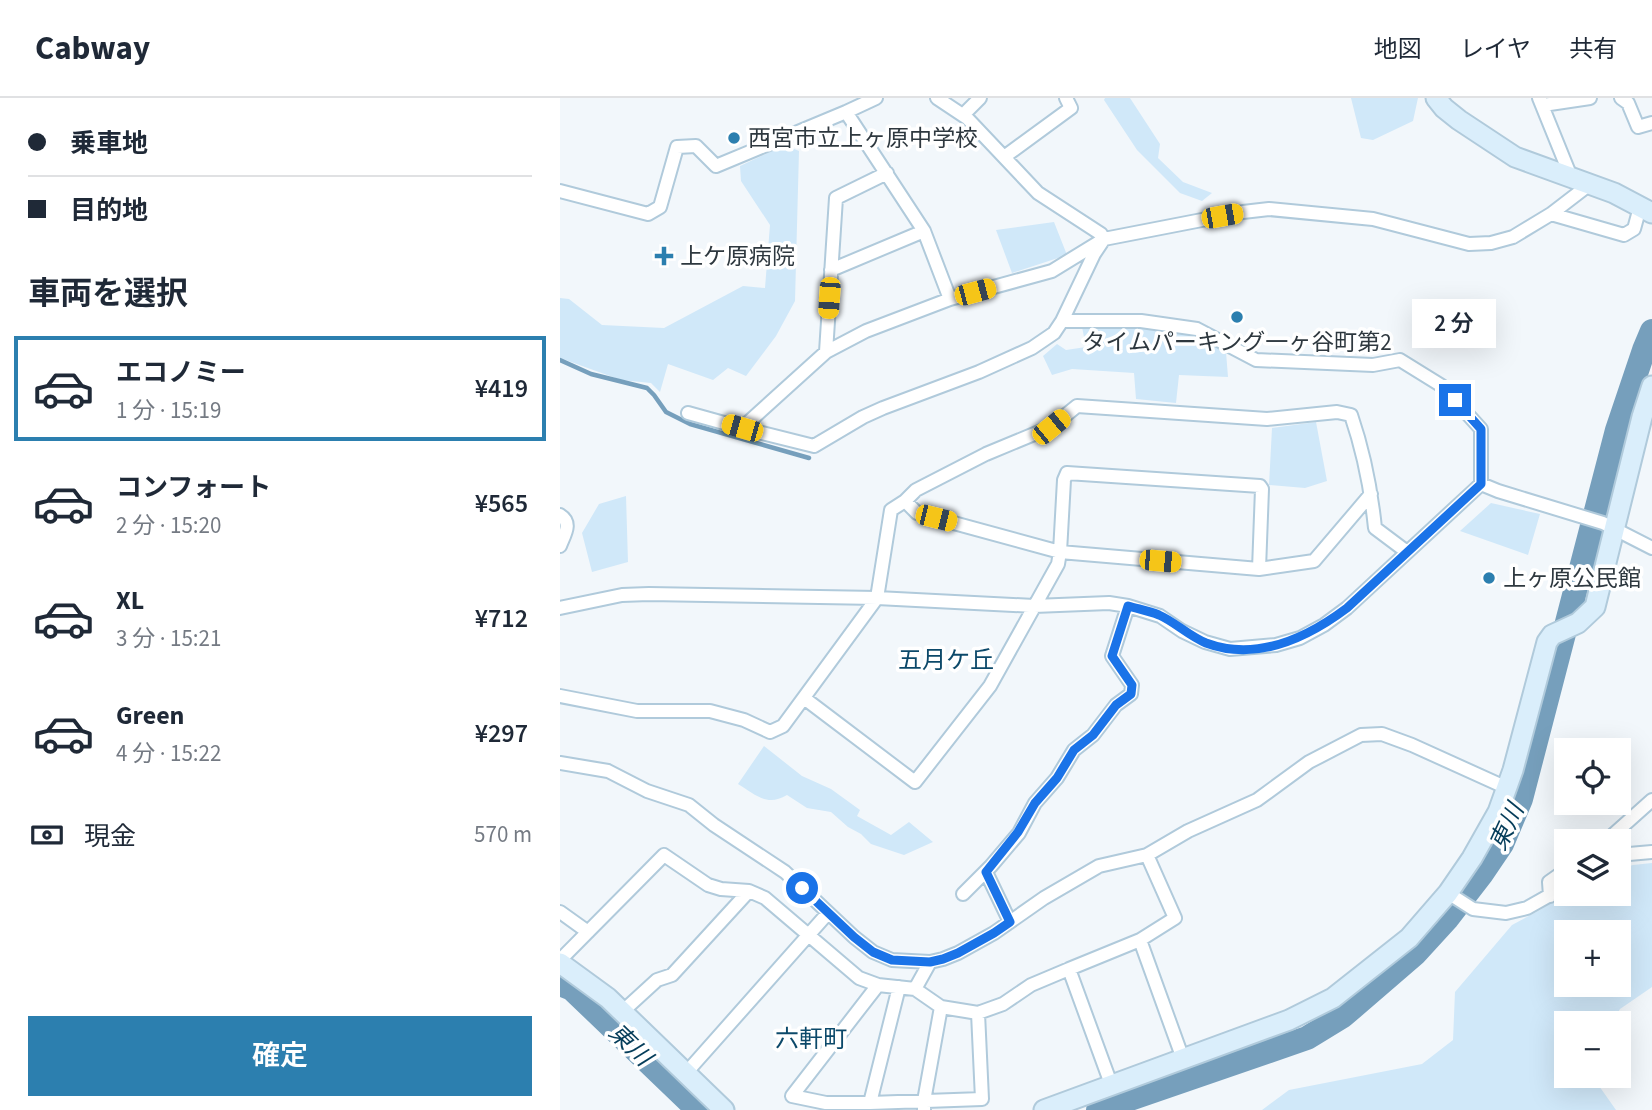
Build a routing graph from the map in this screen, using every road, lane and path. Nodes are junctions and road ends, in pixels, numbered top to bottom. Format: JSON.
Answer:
{"nodes":[{"id":1,"x":876,"y":98,"type":"edge"},
{"id":2,"x":937,"y":98,"type":"edge"},
{"id":3,"x":980,"y":98,"type":"edge"},
{"id":4,"x":1066,"y":98,"type":"edge"},
{"id":5,"x":1436,"y":98,"type":"edge"},
{"id":6,"x":1590,"y":98,"type":"edge"},
{"id":7,"x":1621,"y":98,"type":"edge"},
{"id":8,"x":1541,"y":102,"type":"edge"},
{"id":9,"x":846,"y":113,"type":"junction"},
{"id":10,"x":963,"y":115,"type":"junction"},
{"id":11,"x":1652,"y":123,"type":"edge"},
{"id":12,"x":1004,"y":157,"type":"junction"},
{"id":13,"x":887,"y":173,"type":"junction"},
{"id":14,"x":1571,"y":177,"type":"junction"},
{"id":15,"x":1590,"y":184,"type":"junction"},
{"id":16,"x":560,"y":191,"type":"edge"},
{"id":17,"x":1646,"y":210,"type":"edge"},
{"id":18,"x":1551,"y":214,"type":"junction"},
{"id":19,"x":924,"y":231,"type":"junction"},
{"id":20,"x":1104,"y":239,"type":"junction"},
{"id":21,"x":831,"y":270,"type":"junction"},
{"id":22,"x":950,"y":299,"type":"junction"},
{"id":23,"x":1062,"y":321,"type":"junction"},
{"id":24,"x":826,"y":352,"type":"junction"},
{"id":25,"x":1652,"y":386,"type":"edge"},
{"id":26,"x":688,"y":413,"type":"dead end"},
{"id":27,"x":742,"y":428,"type":"junction"},
{"id":28,"x":1481,"y":484,"type":"junction"},
{"id":29,"x":1371,"y":494,"type":"junction"},
{"id":30,"x":905,"y":500,"type":"junction"},
{"id":31,"x":560,"y":515,"type":"edge"},
{"id":32,"x":1608,"y":526,"type":"junction"},
{"id":33,"x":560,"y":546,"type":"edge"},
{"id":34,"x":1652,"y":548,"type":"edge"},
{"id":35,"x":1060,"y":552,"type":"junction"},
{"id":36,"x":1408,"y":552,"type":"junction"},
{"id":37,"x":1259,"y":569,"type":"junction"},
{"id":38,"x":877,"y":598,"type":"junction"},
{"id":39,"x":1034,"y":606,"type":"junction"},
{"id":40,"x":1128,"y":606,"type":"junction"},
{"id":41,"x":560,"y":608,"type":"edge"},
{"id":42,"x":560,"y":696,"type":"edge"},
{"id":43,"x":804,"y":698,"type":"junction"},
{"id":44,"x":560,"y":763,"type":"edge"},
{"id":45,"x":1507,"y":788,"type":"junction"},
{"id":46,"x":1652,"y":800,"type":"edge"},
{"id":47,"x":1620,"y":829,"type":"edge"},
{"id":48,"x":1652,"y":852,"type":"edge"},
{"id":49,"x":1631,"y":853,"type":"edge"},
{"id":50,"x":1147,"y":855,"type":"junction"},
{"id":51,"x":986,"y":872,"type":"junction"},
{"id":52,"x":1554,"y":878,"type":"edge"},
{"id":53,"x":749,"y":891,"type":"junction"},
{"id":54,"x":963,"y":894,"type":"dead end"},
{"id":55,"x":1554,"y":894,"type":"edge"},
{"id":56,"x":1452,"y":896,"type":"junction"},
{"id":57,"x":1550,"y":896,"type":"junction"},
{"id":58,"x":560,"y":912,"type":"edge"},
{"id":59,"x":828,"y":913,"type":"junction"},
{"id":60,"x":1010,"y":922,"type":"junction"},
{"id":61,"x":588,"y":932,"type":"junction"},
{"id":62,"x":809,"y":934,"type":"junction"},
{"id":63,"x":1140,"y":940,"type":"junction"},
{"id":64,"x":560,"y":961,"type":"edge"},
{"id":65,"x":930,"y":962,"type":"junction"},
{"id":66,"x":1069,"y":969,"type":"junction"},
{"id":67,"x":878,"y":985,"type":"junction"},
{"id":68,"x":899,"y":988,"type":"junction"},
{"id":69,"x":915,"y":989,"type":"junction"},
{"id":70,"x":941,"y":1007,"type":"junction"},
{"id":71,"x":622,"y":1012,"type":"junction"},
{"id":72,"x":978,"y":1013,"type":"junction"},
{"id":73,"x":1182,"y":1059,"type":"junction"},
{"id":74,"x":686,"y":1073,"type":"junction"},
{"id":75,"x":1111,"y":1084,"type":"junction"},
{"id":76,"x":870,"y":1103,"type":"junction"},
{"id":77,"x":924,"y":1105,"type":"edge"},
{"id":78,"x":724,"y":1110,"type":"edge"},
{"id":79,"x":1044,"y":1110,"type":"edge"}],
"edges":[{"from":1,"to":9,"type":"street"},
{"from":2,"to":10,"type":"street"},
{"from":3,"to":10,"type":"street"},
{"from":4,"to":12,"type":"street"},
{"from":5,"to":14,"type":"street"},
{"from":6,"to":8,"type":"street"},
{"from":7,"to":11,"type":"street"},
{"from":8,"to":14,"type":"street"},
{"from":9,"to":13,"type":"street"},
{"from":9,"to":16,"type":"street"},
{"from":10,"to":12,"type":"street"},
{"from":12,"to":20,"type":"street"},
{"from":13,"to":19,"type":"street"},
{"from":13,"to":21,"type":"street"},
{"from":14,"to":15,"type":"street"},
{"from":15,"to":17,"type":"street"},
{"from":15,"to":18,"type":"street"},
{"from":17,"to":18,"type":"street"},
{"from":18,"to":20,"type":"street"},
{"from":19,"to":21,"type":"street"},
{"from":19,"to":22,"type":"street"},
{"from":20,"to":22,"type":"street"},
{"from":20,"to":23,"type":"street"},
{"from":21,"to":24,"type":"street"},
{"from":22,"to":24,"type":"street"},
{"from":23,"to":27,"type":"street"},
{"from":23,"to":28,"type":"street"},
{"from":24,"to":27,"type":"street"},
{"from":25,"to":32,"type":"street"},
{"from":26,"to":27,"type":"street"},
{"from":28,"to":32,"type":"street"},
{"from":28,"to":36,"type":"street"},
{"from":29,"to":30,"type":"street"},
{"from":29,"to":36,"type":"street"},
{"from":29,"to":37,"type":"street"},
{"from":30,"to":35,"type":"street"},
{"from":30,"to":38,"type":"street"},
{"from":31,"to":33,"type":"street"},
{"from":32,"to":34,"type":"street"},
{"from":32,"to":45,"type":"street"},
{"from":35,"to":37,"type":"street"},
{"from":35,"to":37,"type":"street"},
{"from":35,"to":39,"type":"street"},
{"from":36,"to":40,"type":"street"},
{"from":38,"to":39,"type":"street"},
{"from":38,"to":41,"type":"street"},
{"from":38,"to":43,"type":"street"},
{"from":39,"to":40,"type":"street"},
{"from":39,"to":43,"type":"street"},
{"from":40,"to":51,"type":"street"},
{"from":42,"to":43,"type":"street"},
{"from":44,"to":59,"type":"street"},
{"from":45,"to":50,"type":"street"},
{"from":45,"to":56,"type":"street"},
{"from":46,"to":47,"type":"street"},
{"from":48,"to":49,"type":"street"},
{"from":50,"to":60,"type":"street"},
{"from":50,"to":63,"type":"street"},
{"from":51,"to":54,"type":"street"},
{"from":51,"to":60,"type":"street"},
{"from":52,"to":57,"type":"street"},
{"from":53,"to":61,"type":"street"},
{"from":53,"to":62,"type":"street"},
{"from":53,"to":71,"type":"street"},
{"from":55,"to":57,"type":"street"},
{"from":56,"to":57,"type":"street"},
{"from":56,"to":73,"type":"street"},
{"from":58,"to":61,"type":"street"},
{"from":59,"to":62,"type":"street"},
{"from":59,"to":65,"type":"street"},
{"from":60,"to":65,"type":"street"},
{"from":61,"to":64,"type":"street"},
{"from":62,"to":67,"type":"street"},
{"from":62,"to":74,"type":"street"},
{"from":63,"to":66,"type":"street"},
{"from":63,"to":73,"type":"street"},
{"from":64,"to":71,"type":"street"},
{"from":65,"to":69,"type":"street"},
{"from":66,"to":72,"type":"street"},
{"from":66,"to":75,"type":"street"},
{"from":67,"to":68,"type":"street"},
{"from":67,"to":76,"type":"street"},
{"from":68,"to":69,"type":"street"},
{"from":68,"to":76,"type":"street"},
{"from":69,"to":70,"type":"street"},
{"from":70,"to":72,"type":"street"},
{"from":70,"to":77,"type":"street"},
{"from":71,"to":74,"type":"street"},
{"from":72,"to":77,"type":"street"},
{"from":73,"to":75,"type":"street"},
{"from":74,"to":78,"type":"street"},
{"from":75,"to":79,"type":"street"},
{"from":76,"to":77,"type":"street"}]}
